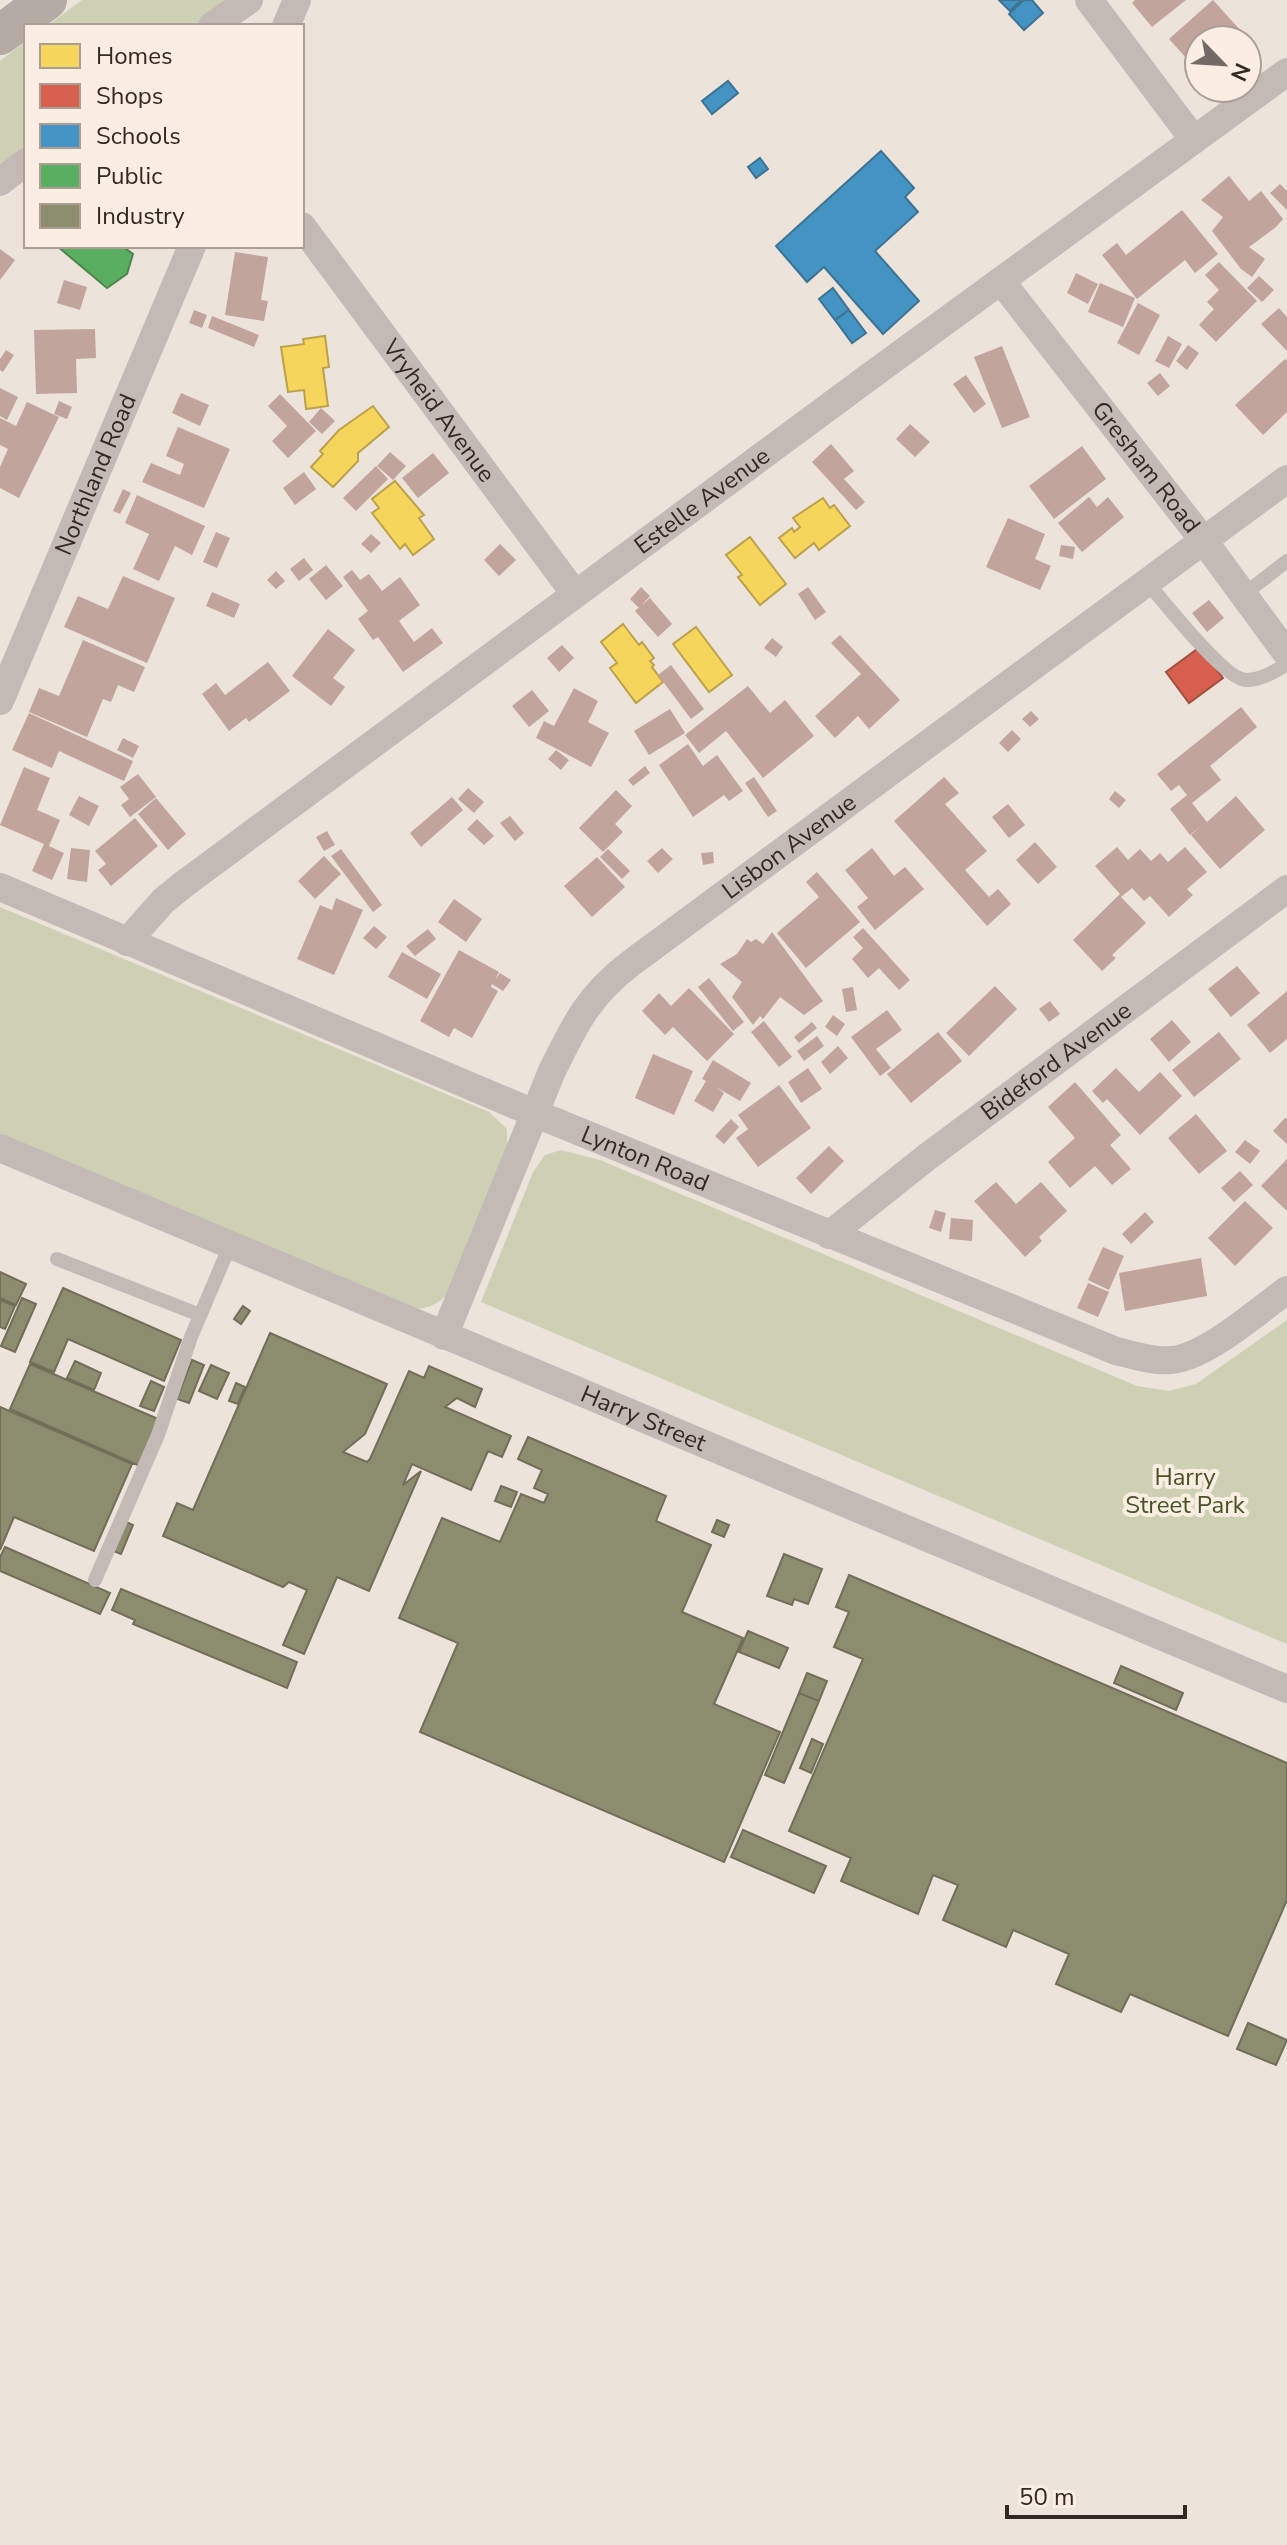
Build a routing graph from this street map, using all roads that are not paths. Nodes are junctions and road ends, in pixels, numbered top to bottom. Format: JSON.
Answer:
{"nodes":[{"id":1,"x":47,"y":0,"type":"edge"},
{"id":2,"x":249,"y":0,"type":"edge"},
{"id":3,"x":297,"y":0,"type":"edge"},
{"id":4,"x":1089,"y":0,"type":"edge"},
{"id":5,"x":215,"y":24,"type":"edge"},
{"id":6,"x":287,"y":24,"type":"edge"},
{"id":7,"x":0,"y":35,"type":"edge"},
{"id":8,"x":1287,"y":72,"type":"edge"},
{"id":9,"x":1194,"y":140,"type":"junction"},
{"id":10,"x":24,"y":164,"type":"edge"},
{"id":11,"x":0,"y":182,"type":"edge"},
{"id":12,"x":304,"y":229,"type":"edge"},
{"id":13,"x":191,"y":248,"type":"edge"},
{"id":14,"x":1001,"y":281,"type":"junction"},
{"id":15,"x":1287,"y":479,"type":"edge"},
{"id":16,"x":1204,"y":541,"type":"junction"},
{"id":17,"x":1287,"y":561,"type":"edge"},
{"id":18,"x":1147,"y":582,"type":"junction"},
{"id":19,"x":575,"y":594,"type":"junction"},
{"id":20,"x":1243,"y":595,"type":"junction"},
{"id":21,"x":1287,"y":654,"type":"edge"},
{"id":22,"x":1287,"y":664,"type":"edge"},
{"id":23,"x":0,"y":701,"type":"edge"},
{"id":24,"x":0,"y":887,"type":"edge"},
{"id":25,"x":1287,"y":889,"type":"edge"},
{"id":26,"x":127,"y":942,"type":"junction"},
{"id":27,"x":534,"y":1113,"type":"junction"},
{"id":28,"x":0,"y":1148,"type":"edge"},
{"id":29,"x":829,"y":1235,"type":"junction"},
{"id":30,"x":231,"y":1243,"type":"junction"},
{"id":31,"x":57,"y":1259,"type":"dead end"},
{"id":32,"x":1287,"y":1290,"type":"edge"},
{"id":33,"x":200,"y":1315,"type":"junction"},
{"id":34,"x":444,"y":1336,"type":"junction"},
{"id":35,"x":95,"y":1580,"type":"dead end"},
{"id":36,"x":1287,"y":1689,"type":"edge"}],
"edges":[{"from":1,"to":7,"type":"main road"},
{"from":2,"to":5,"type":"street"},
{"from":3,"to":6,"type":"street"},
{"from":4,"to":9,"type":"street"},
{"from":8,"to":9,"type":"street","name":"Estelle Avenue"},
{"from":9,"to":14,"type":"street","name":"Estelle Avenue"},
{"from":10,"to":11,"type":"street"},
{"from":12,"to":19,"type":"street","name":"Vryheid Avenue"},
{"from":13,"to":23,"type":"street","name":"Northland Road"},
{"from":14,"to":16,"type":"street","name":"Gresham Road"},
{"from":14,"to":19,"type":"street","name":"Estelle Avenue"},
{"from":15,"to":16,"type":"street","name":"Lisbon Avenue"},
{"from":16,"to":18,"type":"street","name":"Lisbon Avenue"},
{"from":16,"to":20,"type":"street","name":"Gresham Road"},
{"from":17,"to":20,"type":"lane"},
{"from":18,"to":22,"type":"lane"},
{"from":18,"to":27,"type":"street","name":"Lisbon Avenue"},
{"from":19,"to":26,"type":"street","name":"Estelle Avenue"},
{"from":20,"to":21,"type":"street","name":"Gresham Road"},
{"from":24,"to":26,"type":"street","name":"Lynton Road"},
{"from":25,"to":29,"type":"street","name":"Bideford Avenue"},
{"from":26,"to":27,"type":"street","name":"Lynton Road"},
{"from":27,"to":29,"type":"street","name":"Lynton Road"},
{"from":27,"to":34,"type":"street","name":"Lisbon Avenue"},
{"from":28,"to":30,"type":"street","name":"Harry Street"},
{"from":29,"to":32,"type":"street","name":"Lynton Road"},
{"from":30,"to":33,"type":"lane"},
{"from":30,"to":34,"type":"street","name":"Harry Street"},
{"from":31,"to":33,"type":"lane"},
{"from":33,"to":35,"type":"lane"},
{"from":34,"to":36,"type":"street","name":"Harry Street"}]}
